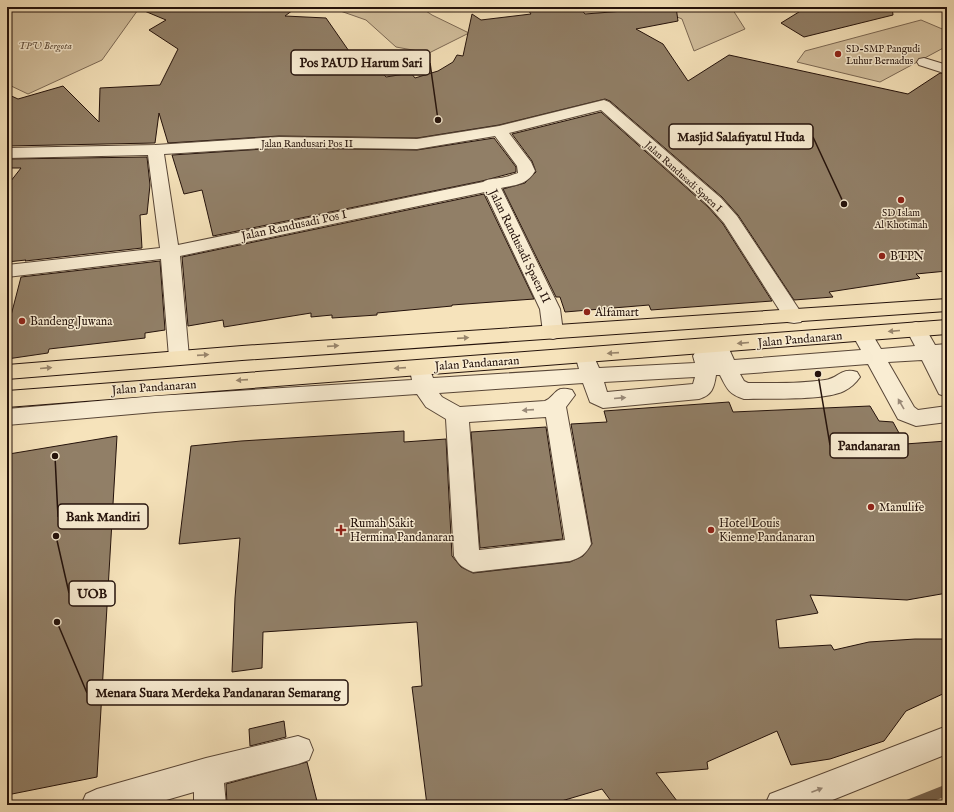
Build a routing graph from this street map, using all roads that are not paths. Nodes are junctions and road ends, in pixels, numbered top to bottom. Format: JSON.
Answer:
{"nodes":[{"id":1,"x":924,"y":62,"type":"dead end"},
{"id":2,"x":947,"y":70,"type":"edge"},
{"id":3,"x":604,"y":104,"type":"joint"},
{"id":4,"x":499,"y":131,"type":"junction"},
{"id":5,"x":155,"y":150,"type":"junction"},
{"id":6,"x":7,"y":154,"type":"edge"},
{"id":7,"x":490,"y":184,"type":"junction"},
{"id":8,"x":170,"y":252,"type":"junction"},
{"id":9,"x":7,"y":271,"type":"edge"},
{"id":10,"x":947,"y":305,"type":"edge"},
{"id":11,"x":794,"y":317,"type":"junction"},
{"id":12,"x":916,"y":329,"type":"junction"},
{"id":13,"x":945,"y":330,"type":"edge"},
{"id":14,"x":553,"y":332,"type":"junction"},
{"id":15,"x":862,"y":334,"type":"junction"},
{"id":16,"x":709,"y":346,"type":"junction"},
{"id":17,"x":938,"y":352,"type":"edge"},
{"id":18,"x":586,"y":355,"type":"junction"},
{"id":19,"x":179,"y":357,"type":"junction"},
{"id":20,"x":874,"y":357,"type":"junction"},
{"id":21,"x":565,"y":366,"type":"junction"},
{"id":22,"x":717,"y":368,"type":"junction"},
{"id":23,"x":7,"y":372,"type":"edge"},
{"id":24,"x":591,"y":376,"type":"junction"},
{"id":25,"x":422,"y":377,"type":"junction"},
{"id":26,"x":849,"y":377,"type":"dead end"},
{"id":27,"x":369,"y":380,"type":"junction"},
{"id":28,"x":169,"y":386,"type":"junction"},
{"id":29,"x":275,"y":387,"type":"junction"},
{"id":30,"x":947,"y":389,"type":"edge"},
{"id":31,"x":7,"y":399,"type":"edge"},
{"id":32,"x":155,"y":404,"type":"junction"},
{"id":33,"x":41,"y":405,"type":"junction"},
{"id":34,"x":555,"y":406,"type":"junction"},
{"id":35,"x":947,"y":414,"type":"edge"},
{"id":36,"x":457,"y":415,"type":"junction"},
{"id":37,"x":7,"y":417,"type":"edge"},
{"id":38,"x":947,"y":740,"type":"edge"},
{"id":39,"x":298,"y":750,"type":"dead end"},
{"id":40,"x":206,"y":773,"type":"junction"},
{"id":41,"x":786,"y":804,"type":"edge"},
{"id":42,"x":97,"y":805,"type":"edge"},
{"id":43,"x":210,"y":805,"type":"edge"}],
"edges":[{"from":1,"to":2,"type":"street"},
{"from":3,"to":4,"type":"street","name":"Jalan Randusari Pos II"},
{"from":3,"to":11,"type":"street","name":"Jalan Randusadi Spaen I"},
{"from":4,"to":5,"type":"street","name":"Jalan Randusari Pos II"},
{"from":4,"to":7,"type":"street","name":"Jalan Randusadi Pos I"},
{"from":5,"to":6,"type":"street","name":"Jalan Randusari Pos II"},
{"from":5,"to":8,"type":"street"},
{"from":7,"to":8,"type":"street","name":"Jalan Randusadi Pos I"},
{"from":7,"to":14,"type":"street","name":"Jalan Randusadi Spaen II"},
{"from":8,"to":9,"type":"street","name":"Jalan Randusadi Pos I"},
{"from":8,"to":19,"type":"street"},
{"from":10,"to":11,"type":"main road","name":"Jalan Pandanaran"},
{"from":11,"to":14,"type":"main road","name":"Jalan Pandanaran"},
{"from":12,"to":13,"type":"main road","name":"Jalan Pandanaran"},
{"from":12,"to":15,"type":"main road","name":"Jalan Pandanaran","one_way":true},
{"from":12,"to":17,"type":"street"},
{"from":19,"to":14,"type":"main road","name":"Jalan Pandanaran","one_way":true},
{"from":15,"to":16,"type":"main road","name":"Jalan Pandanaran","one_way":true},
{"from":15,"to":20,"type":"street"},
{"from":16,"to":18,"type":"main road","name":"Jalan Pandanaran","one_way":true},
{"from":16,"to":22,"type":"street"},
{"from":17,"to":20,"type":"street"},
{"from":17,"to":30,"type":"street"},
{"from":18,"to":21,"type":"main road","name":"Jalan Pandanaran"},
{"from":18,"to":24,"type":"street"},
{"from":23,"to":19,"type":"main road","name":"Jalan Pandanaran","one_way":true},
{"from":20,"to":22,"type":"street"},
{"from":35,"to":20,"type":"street","one_way":true},
{"from":21,"to":24,"type":"street"},
{"from":21,"to":25,"type":"street"},
{"from":21,"to":34,"type":"street"},
{"from":22,"to":24,"type":"street"},
{"from":22,"to":26,"type":"street"},
{"from":25,"to":27,"type":"street"},
{"from":25,"to":36,"type":"street"},
{"from":27,"to":29,"type":"main road","name":"Jalan Pandanaran"},
{"from":27,"to":29,"type":"street"},
{"from":29,"to":28,"type":"main road","name":"Jalan Pandanaran","one_way":true},
{"from":28,"to":32,"type":"street"},
{"from":28,"to":33,"type":"main road","name":"Jalan Pandanaran"},
{"from":29,"to":32,"type":"street"},
{"from":31,"to":33,"type":"main road","name":"Jalan Pandanaran"},
{"from":32,"to":33,"type":"street"},
{"from":33,"to":37,"type":"street"},
{"from":34,"to":36,"type":"street","one_way":true},
{"from":34,"to":36,"type":"street"},
{"from":41,"to":38,"type":"street","one_way":true},
{"from":39,"to":40,"type":"street"},
{"from":40,"to":42,"type":"street"},
{"from":40,"to":43,"type":"street"}]}
